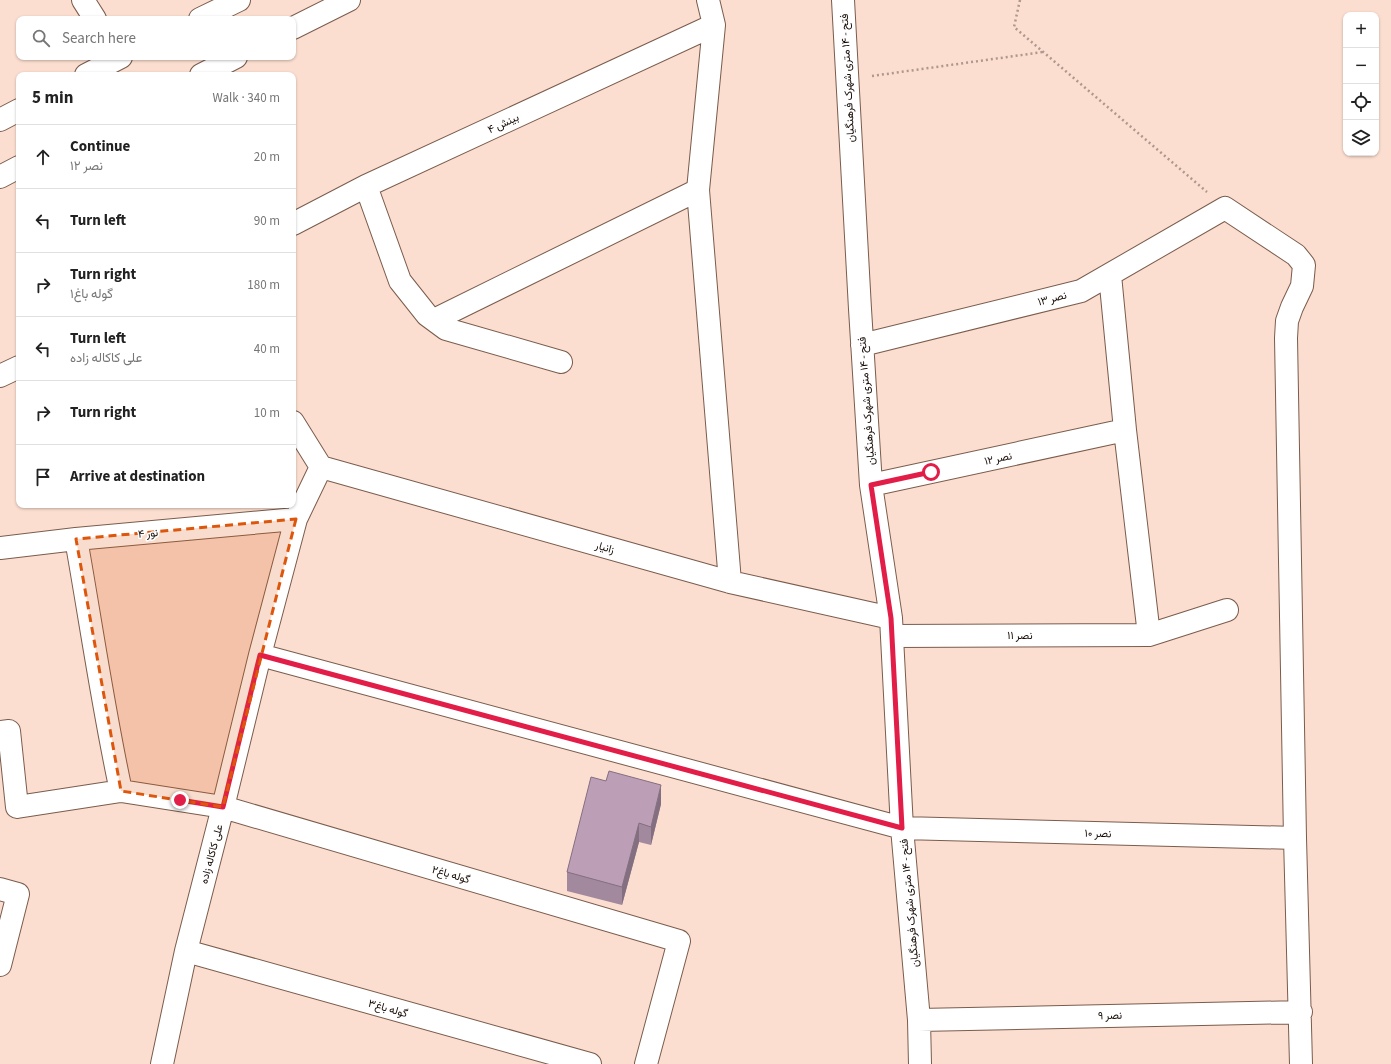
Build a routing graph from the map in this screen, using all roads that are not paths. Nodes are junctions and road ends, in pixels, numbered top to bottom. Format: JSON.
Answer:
{"nodes":[{"id":1,"x":83,"y":0,"type":"edge"},
{"id":2,"x":239,"y":0,"type":"edge"},
{"id":3,"x":349,"y":0,"type":"edge"},
{"id":4,"x":708,"y":0,"type":"edge"},
{"id":5,"x":843,"y":0,"type":"edge"},
{"id":6,"x":93,"y":16,"type":"edge"},
{"id":7,"x":206,"y":16,"type":"edge"},
{"id":8,"x":714,"y":25,"type":"junction"},
{"id":9,"x":296,"y":26,"type":"edge"},
{"id":10,"x":114,"y":60,"type":"edge"},
{"id":11,"x":230,"y":60,"type":"edge"},
{"id":12,"x":92,"y":72,"type":"edge"},
{"id":13,"x":207,"y":72,"type":"edge"},
{"id":14,"x":16,"y":112,"type":"edge"},
{"id":15,"x":0,"y":120,"type":"edge"},
{"id":16,"x":16,"y":168,"type":"edge"},
{"id":17,"x":0,"y":176,"type":"edge"},
{"id":18,"x":366,"y":186,"type":"junction"},
{"id":19,"x":698,"y":190,"type":"junction"},
{"id":20,"x":296,"y":222,"type":"edge"},
{"id":21,"x":1110,"y":275,"type":"junction"},
{"id":22,"x":434,"y":320,"type":"junction"},
{"id":23,"x":862,"y":345,"type":"junction"},
{"id":24,"x":561,"y":362,"type":"dead end"},
{"id":25,"x":16,"y":368,"type":"edge"},
{"id":26,"x":0,"y":376,"type":"edge"},
{"id":27,"x":296,"y":427,"type":"edge"},
{"id":28,"x":1125,"y":430,"type":"junction"},
{"id":29,"x":321,"y":468,"type":"junction"},
{"id":30,"x":871,"y":485,"type":"junction"},
{"id":31,"x":296,"y":519,"type":"junction"},
{"id":32,"x":76,"y":539,"type":"junction"},
{"id":33,"x":0,"y":548,"type":"edge"},
{"id":34,"x":730,"y":582,"type":"junction"},
{"id":35,"x":1227,"y":610,"type":"dead end"},
{"id":36,"x":891,"y":627,"type":"junction"},
{"id":37,"x":1149,"y":634,"type":"junction"},
{"id":38,"x":260,"y":655,"type":"junction"},
{"id":39,"x":0,"y":732,"type":"edge"},
{"id":40,"x":121,"y":791,"type":"junction"},
{"id":41,"x":223,"y":807,"type":"junction"},
{"id":42,"x":902,"y":828,"type":"junction"},
{"id":43,"x":1295,"y":838,"type":"junction"},
{"id":44,"x":0,"y":889,"type":"edge"},
{"id":45,"x":186,"y":951,"type":"junction"},
{"id":46,"x":0,"y":965,"type":"edge"},
{"id":47,"x":1301,"y":1012,"type":"junction"},
{"id":48,"x":919,"y":1020,"type":"junction"},
{"id":49,"x":162,"y":1064,"type":"edge"},
{"id":50,"x":590,"y":1064,"type":"edge"},
{"id":51,"x":646,"y":1064,"type":"edge"},
{"id":52,"x":920,"y":1064,"type":"edge"},
{"id":53,"x":1301,"y":1064,"type":"edge"}],
"edges":[{"from":1,"to":6,"type":"street"},
{"from":2,"to":7,"type":"street"},
{"from":3,"to":9,"type":"street"},
{"from":4,"to":8,"type":"street"},
{"from":5,"to":23,"type":"street","name":"فتح - ۱۴ متری شهرک فرهنگیان"},
{"from":8,"to":18,"type":"street","name":"بینش ۴"},
{"from":8,"to":19,"type":"street"},
{"from":10,"to":12,"type":"street"},
{"from":11,"to":13,"type":"street"},
{"from":14,"to":15,"type":"street"},
{"from":16,"to":17,"type":"street"},
{"from":18,"to":20,"type":"street","name":"بینش ۴"},
{"from":18,"to":22,"type":"street"},
{"from":19,"to":22,"type":"street"},
{"from":19,"to":34,"type":"street"},
{"from":21,"to":23,"type":"street","name":"نصر ۱۳"},
{"from":21,"to":28,"type":"street"},
{"from":21,"to":43,"type":"street","name":"نصر ۱۳"},
{"from":22,"to":24,"type":"street"},
{"from":23,"to":30,"type":"street","name":"فتح - ۱۴ متری شهرک فرهنگیان"},
{"from":25,"to":26,"type":"street"},
{"from":27,"to":29,"type":"street"},
{"from":28,"to":30,"type":"street","name":"نصر ۱۲"},
{"from":28,"to":37,"type":"street"},
{"from":29,"to":31,"type":"street","name":"علی کاکاله زاده"},
{"from":29,"to":34,"type":"street","name":"زانیار"},
{"from":30,"to":36,"type":"street","name":"فتح - ۱۴ متری شهرک فرهنگیان"},
{"from":31,"to":32,"type":"street","name":"نور ۴"},
{"from":31,"to":38,"type":"street","name":"علی کاکاله زاده"},
{"from":32,"to":33,"type":"street","name":"نور ۴"},
{"from":32,"to":40,"type":"street"},
{"from":34,"to":36,"type":"street","name":"زانیار"},
{"from":35,"to":37,"type":"street","name":"نصر ۱۱"},
{"from":36,"to":37,"type":"street","name":"نصر ۱۱"},
{"from":36,"to":42,"type":"street","name":"فتح - ۱۴ متری شهرک فرهنگیان"},
{"from":38,"to":41,"type":"street","name":"علی کاکاله زاده"},
{"from":38,"to":42,"type":"street","name":"نصر ۱۰"},
{"from":39,"to":40,"type":"street","name":"گوله باغ۲"},
{"from":40,"to":41,"type":"street","name":"گوله باغ۲"},
{"from":41,"to":45,"type":"street","name":"علی کاکاله زاده"},
{"from":41,"to":51,"type":"street","name":"گوله باغ۲"},
{"from":42,"to":43,"type":"street","name":"نصر ۱۰"},
{"from":42,"to":48,"type":"street","name":"فتح - ۱۴ متری شهرک فرهنگیان"},
{"from":43,"to":47,"type":"street"},
{"from":44,"to":46,"type":"street"},
{"from":45,"to":49,"type":"street","name":"علی کاکاله زاده"},
{"from":45,"to":50,"type":"street","name":"گوله باغ۳"},
{"from":47,"to":48,"type":"street","name":"نصر ۹"},
{"from":47,"to":53,"type":"street"},
{"from":48,"to":52,"type":"street","name":"فتح - ۱۴ متری شهرک فرهنگیان"}]}
